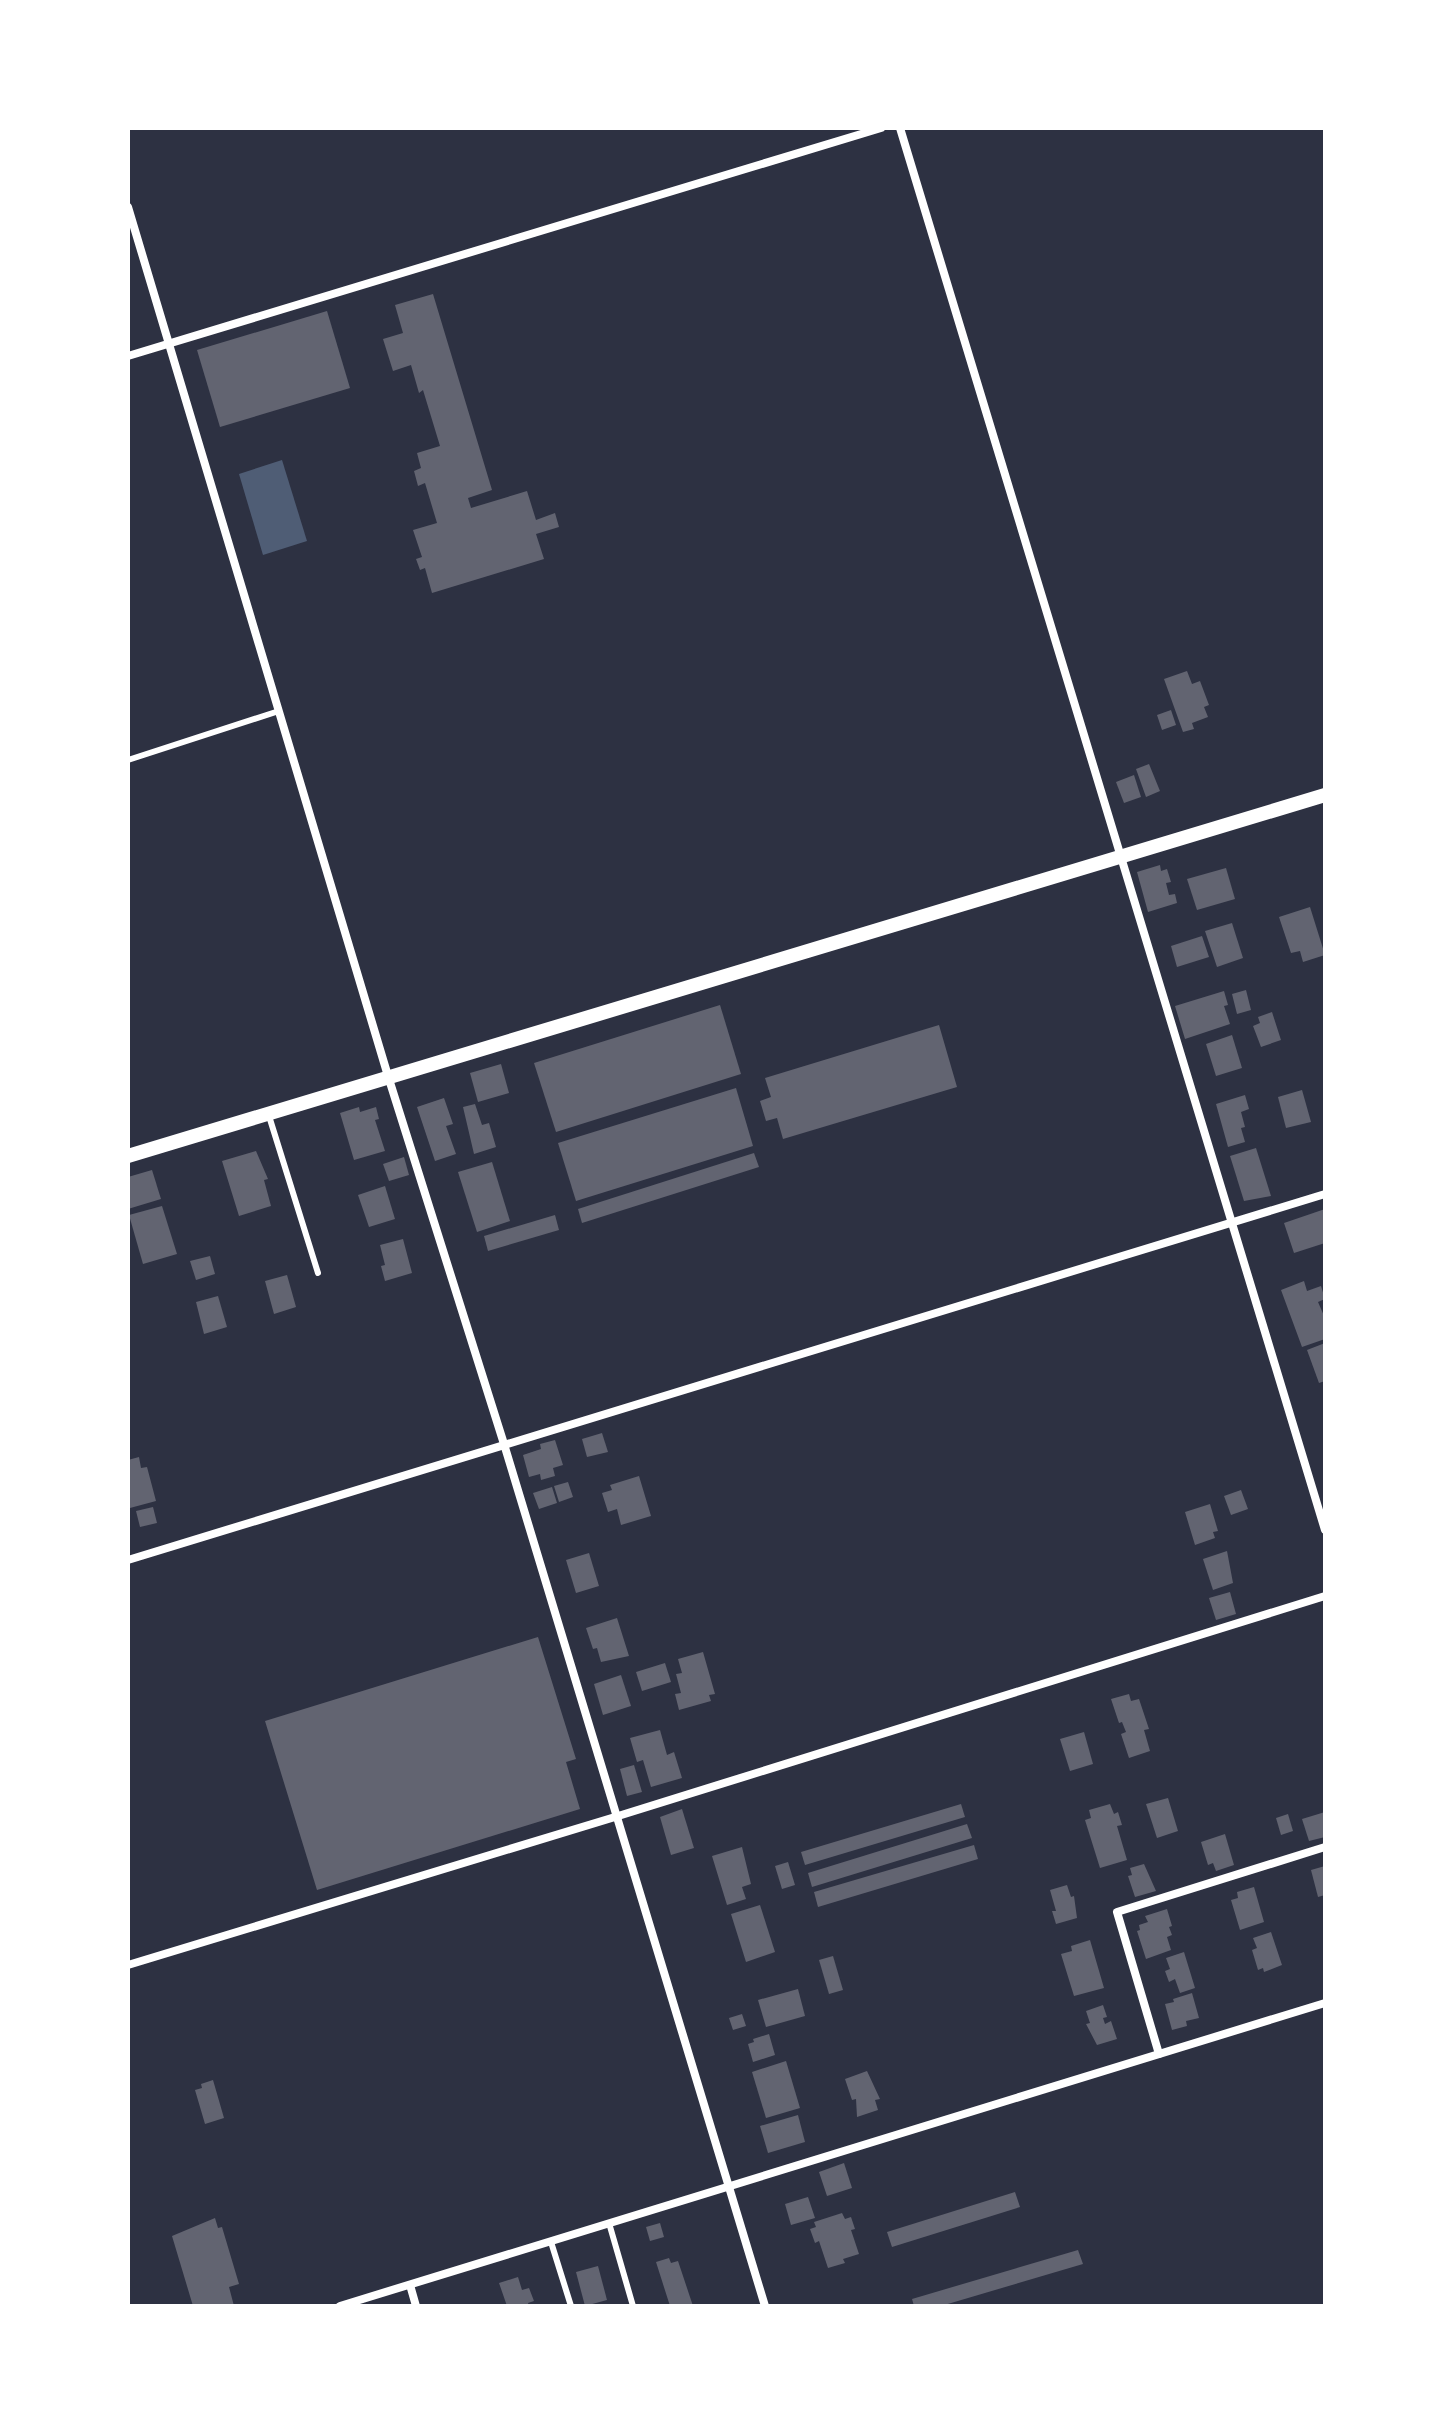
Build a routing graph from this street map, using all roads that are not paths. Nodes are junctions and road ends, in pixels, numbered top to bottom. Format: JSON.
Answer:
{"nodes":[{"id":1,"x":881,"y":128,"type":"edge"},
{"id":2,"x":900,"y":128,"type":"edge"},
{"id":3,"x":128,"y":207,"type":"edge"},
{"id":4,"x":169,"y":344,"type":"junction"},
{"id":5,"x":128,"y":356,"type":"edge"},
{"id":6,"x":279,"y":711,"type":"junction"},
{"id":7,"x":128,"y":760,"type":"edge"},
{"id":8,"x":1325,"y":795,"type":"edge"},
{"id":9,"x":1119,"y":858,"type":"junction"},
{"id":10,"x":388,"y":1076,"type":"junction"},
{"id":11,"x":269,"y":1113,"type":"junction"},
{"id":12,"x":128,"y":1156,"type":"edge"},
{"id":13,"x":1325,"y":1194,"type":"edge"},
{"id":14,"x":1232,"y":1222,"type":"junction"},
{"id":15,"x":318,"y":1273,"type":"dead end"},
{"id":16,"x":504,"y":1444,"type":"junction"},
{"id":17,"x":1325,"y":1530,"type":"edge"},
{"id":18,"x":128,"y":1560,"type":"edge"},
{"id":19,"x":1325,"y":1596,"type":"edge"},
{"id":20,"x":615,"y":1817,"type":"junction"},
{"id":21,"x":1325,"y":1847,"type":"edge"},
{"id":22,"x":128,"y":1965,"type":"edge"},
{"id":23,"x":1325,"y":2003,"type":"edge"},
{"id":24,"x":1159,"y":2054,"type":"junction"},
{"id":25,"x":729,"y":2186,"type":"junction"},
{"id":26,"x":609,"y":2223,"type":"junction"},
{"id":27,"x":551,"y":2242,"type":"junction"},
{"id":28,"x":410,"y":2285,"type":"junction"},
{"id":29,"x":340,"y":2306,"type":"edge"},
{"id":30,"x":416,"y":2306,"type":"edge"},
{"id":31,"x":571,"y":2306,"type":"edge"},
{"id":32,"x":633,"y":2306,"type":"edge"},
{"id":33,"x":765,"y":2306,"type":"edge"}],
"edges":[{"from":1,"to":4,"type":"street"},
{"from":2,"to":9,"type":"street"},
{"from":3,"to":4,"type":"street"},
{"from":4,"to":5,"type":"street"},
{"from":4,"to":6,"type":"street"},
{"from":6,"to":7,"type":"lane"},
{"from":6,"to":10,"type":"street"},
{"from":8,"to":9,"type":"street"},
{"from":9,"to":10,"type":"street"},
{"from":9,"to":14,"type":"street"},
{"from":10,"to":11,"type":"street"},
{"from":10,"to":16,"type":"street"},
{"from":11,"to":12,"type":"street"},
{"from":11,"to":15,"type":"lane"},
{"from":13,"to":14,"type":"street"},
{"from":14,"to":16,"type":"street"},
{"from":14,"to":17,"type":"street"},
{"from":16,"to":18,"type":"street"},
{"from":16,"to":20,"type":"street"},
{"from":19,"to":20,"type":"street"},
{"from":20,"to":22,"type":"street"},
{"from":20,"to":25,"type":"street"},
{"from":21,"to":24,"type":"street"},
{"from":23,"to":24,"type":"street"},
{"from":24,"to":25,"type":"street"},
{"from":25,"to":26,"type":"street"},
{"from":25,"to":33,"type":"street"},
{"from":26,"to":27,"type":"street"},
{"from":26,"to":32,"type":"lane"},
{"from":27,"to":28,"type":"street"},
{"from":27,"to":31,"type":"lane"},
{"from":28,"to":29,"type":"street"},
{"from":28,"to":30,"type":"street"}]}
